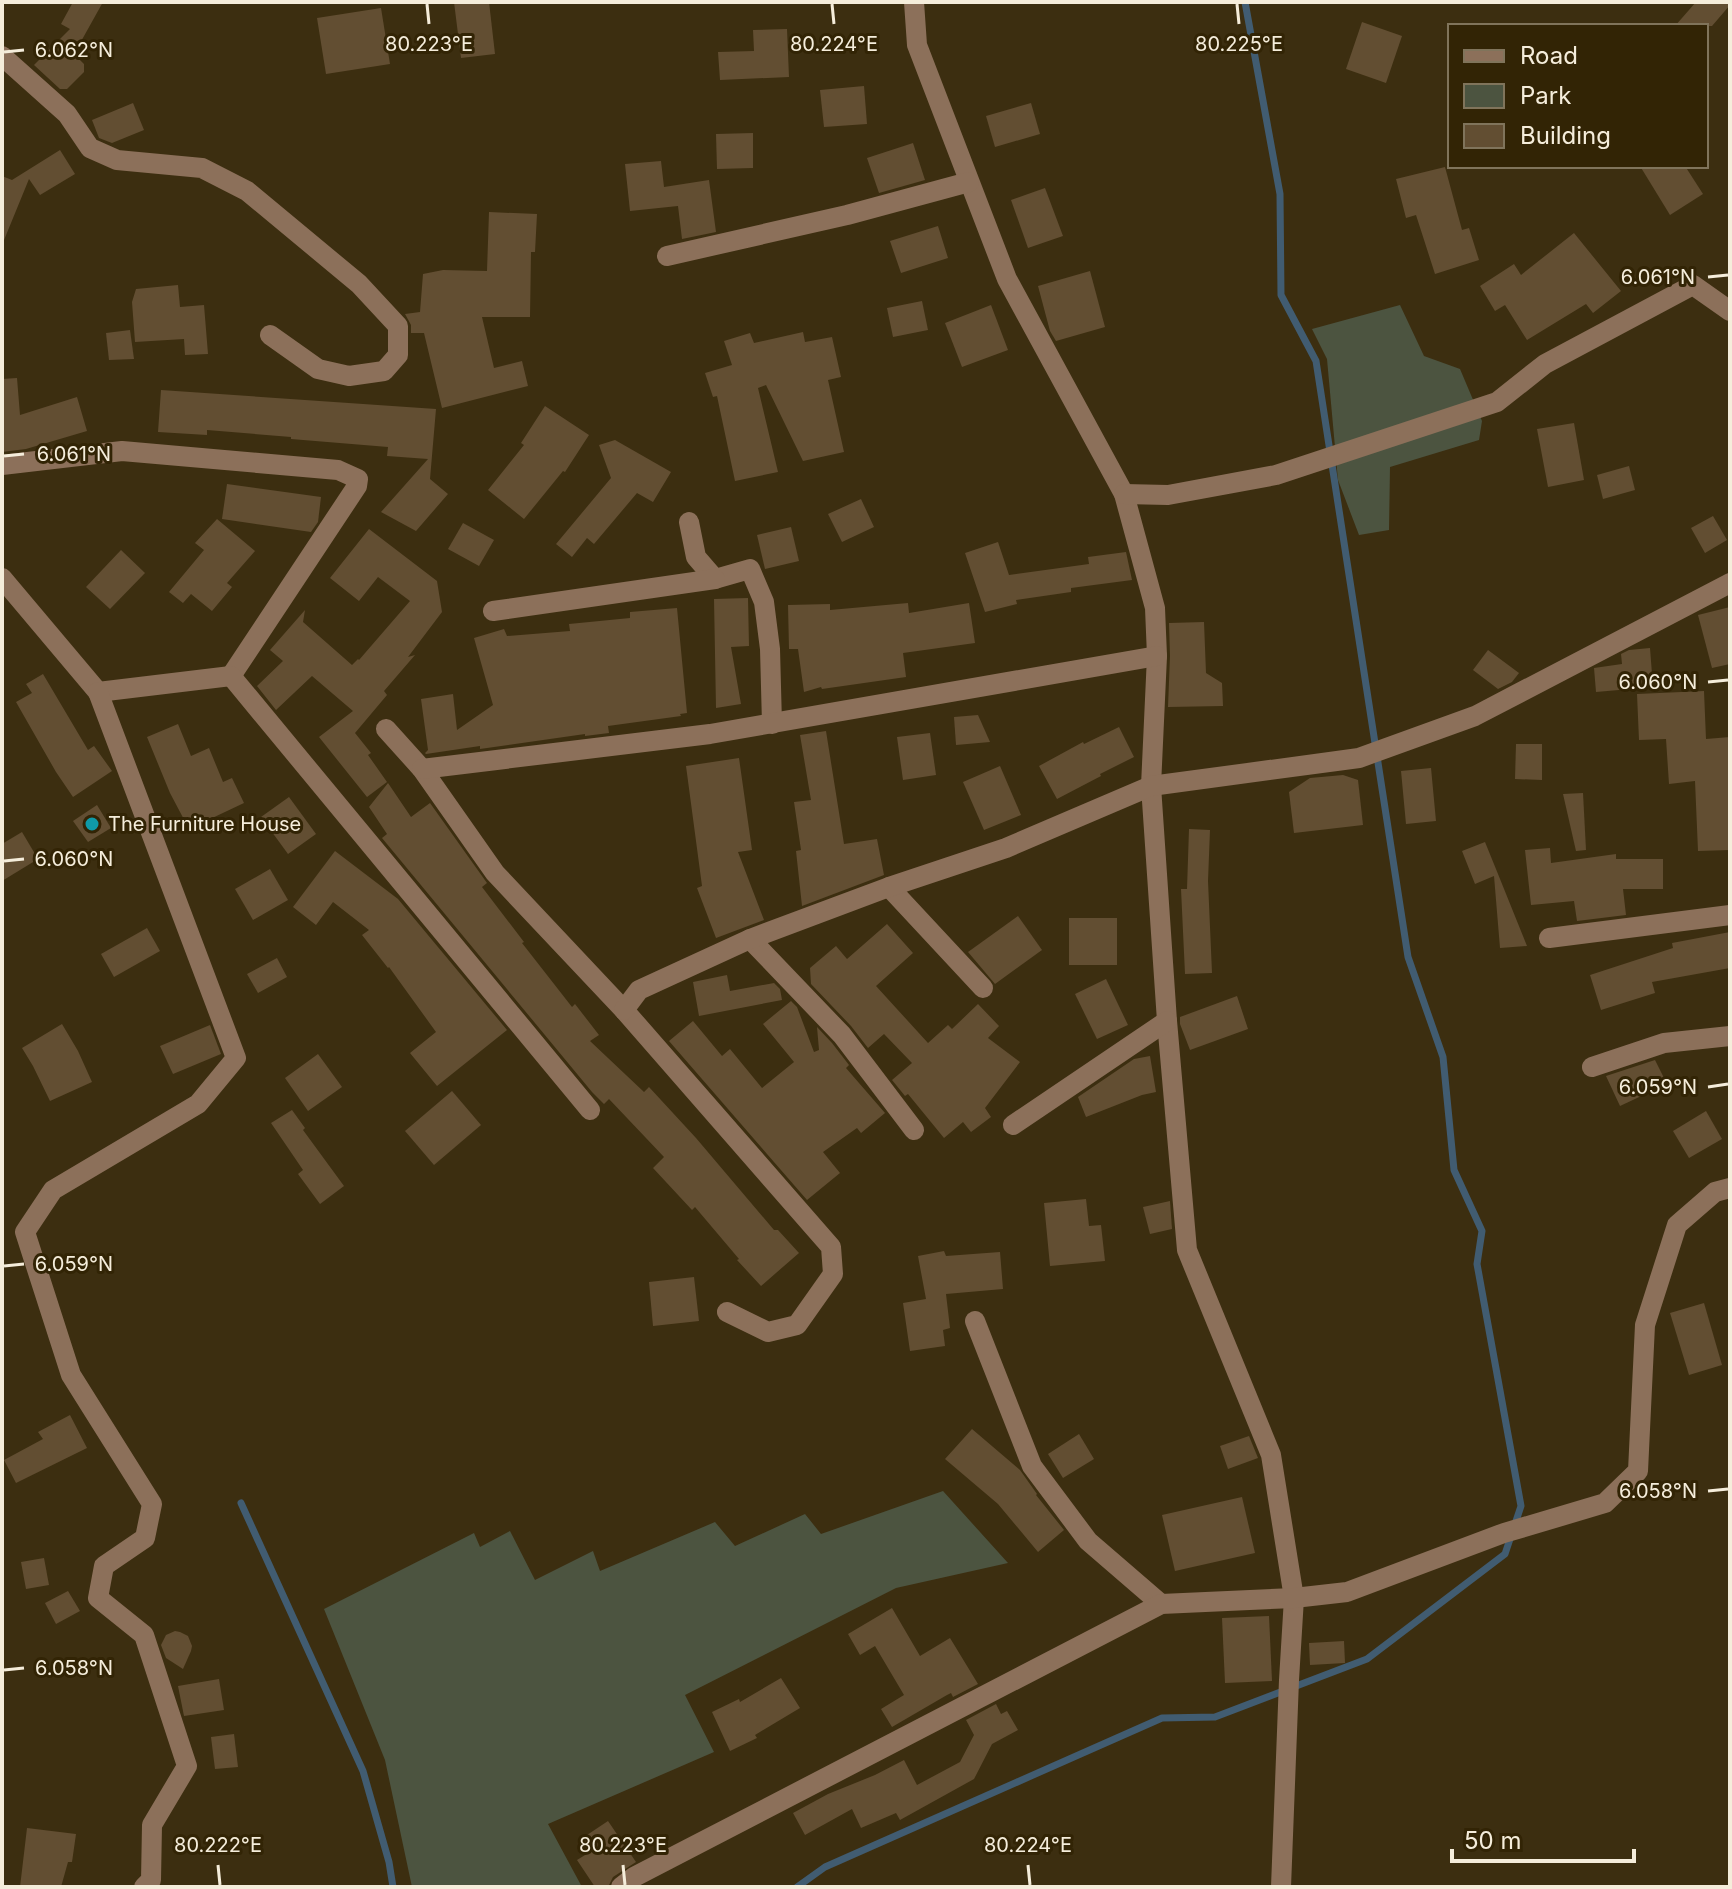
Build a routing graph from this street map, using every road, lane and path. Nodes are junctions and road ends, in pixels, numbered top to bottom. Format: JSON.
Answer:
{"nodes":[{"id":1,"x":914,"y":2,"type":"edge"},
{"id":2,"x":2,"y":56,"type":"edge"},
{"id":3,"x":969,"y":182,"type":"junction"},
{"id":4,"x":667,"y":256,"type":"dead end"},
{"id":5,"x":1730,"y":311,"type":"edge"},
{"id":6,"x":270,"y":335,"type":"dead end"},
{"id":7,"x":2,"y":465,"type":"edge"},
{"id":8,"x":1124,"y":494,"type":"junction"},
{"id":9,"x":689,"y":522,"type":"dead end"},
{"id":10,"x":2,"y":578,"type":"edge"},
{"id":11,"x":715,"y":579,"type":"junction"},
{"id":12,"x":1730,"y":583,"type":"edge"},
{"id":13,"x":493,"y":611,"type":"dead end"},
{"id":14,"x":1157,"y":656,"type":"junction"},
{"id":15,"x":231,"y":676,"type":"junction"},
{"id":16,"x":98,"y":692,"type":"junction"},
{"id":17,"x":772,"y":724,"type":"junction"},
{"id":18,"x":386,"y":729,"type":"dead end"},
{"id":19,"x":422,"y":769,"type":"junction"},
{"id":20,"x":1151,"y":786,"type":"junction"},
{"id":21,"x":889,"y":887,"type":"junction"},
{"id":22,"x":1730,"y":915,"type":"edge"},
{"id":23,"x":1549,"y":938,"type":"dead end"},
{"id":24,"x":750,"y":939,"type":"junction"},
{"id":25,"x":983,"y":988,"type":"dead end"},
{"id":26,"x":624,"y":1010,"type":"junction"},
{"id":27,"x":1167,"y":1021,"type":"junction"},
{"id":28,"x":1730,"y":1036,"type":"edge"},
{"id":29,"x":1592,"y":1067,"type":"dead end"},
{"id":30,"x":590,"y":1110,"type":"dead end"},
{"id":31,"x":1013,"y":1125,"type":"dead end"},
{"id":32,"x":914,"y":1130,"type":"dead end"},
{"id":33,"x":1730,"y":1188,"type":"edge"},
{"id":34,"x":727,"y":1312,"type":"dead end"},
{"id":35,"x":975,"y":1321,"type":"dead end"},
{"id":36,"x":1294,"y":1598,"type":"junction"},
{"id":37,"x":1161,"y":1604,"type":"junction"},
{"id":38,"x":144,"y":1887,"type":"edge"},
{"id":39,"x":621,"y":1887,"type":"edge"},
{"id":40,"x":1281,"y":1887,"type":"edge"}],
"edges":[{"from":1,"to":3,"type":"street"},
{"from":2,"to":6,"type":"street"},
{"from":3,"to":4,"type":"street"},
{"from":3,"to":8,"type":"street"},
{"from":5,"to":8,"type":"street"},
{"from":7,"to":15,"type":"street"},
{"from":8,"to":14,"type":"street"},
{"from":9,"to":11,"type":"street"},
{"from":10,"to":16,"type":"street"},
{"from":11,"to":13,"type":"street"},
{"from":11,"to":17,"type":"street"},
{"from":12,"to":20,"type":"street"},
{"from":14,"to":17,"type":"street"},
{"from":14,"to":20,"type":"street"},
{"from":15,"to":16,"type":"street"},
{"from":15,"to":30,"type":"street"},
{"from":16,"to":38,"type":"street"},
{"from":17,"to":19,"type":"street"},
{"from":18,"to":19,"type":"street"},
{"from":19,"to":26,"type":"street"},
{"from":20,"to":21,"type":"street"},
{"from":20,"to":27,"type":"street"},
{"from":21,"to":24,"type":"street"},
{"from":21,"to":25,"type":"street"},
{"from":22,"to":23,"type":"street"},
{"from":24,"to":26,"type":"street"},
{"from":24,"to":32,"type":"street"},
{"from":26,"to":34,"type":"street"},
{"from":27,"to":31,"type":"street"},
{"from":27,"to":36,"type":"street"},
{"from":28,"to":29,"type":"street"},
{"from":33,"to":36,"type":"street"},
{"from":35,"to":37,"type":"street"},
{"from":36,"to":37,"type":"street"},
{"from":36,"to":40,"type":"street"},
{"from":37,"to":39,"type":"street"}]}
